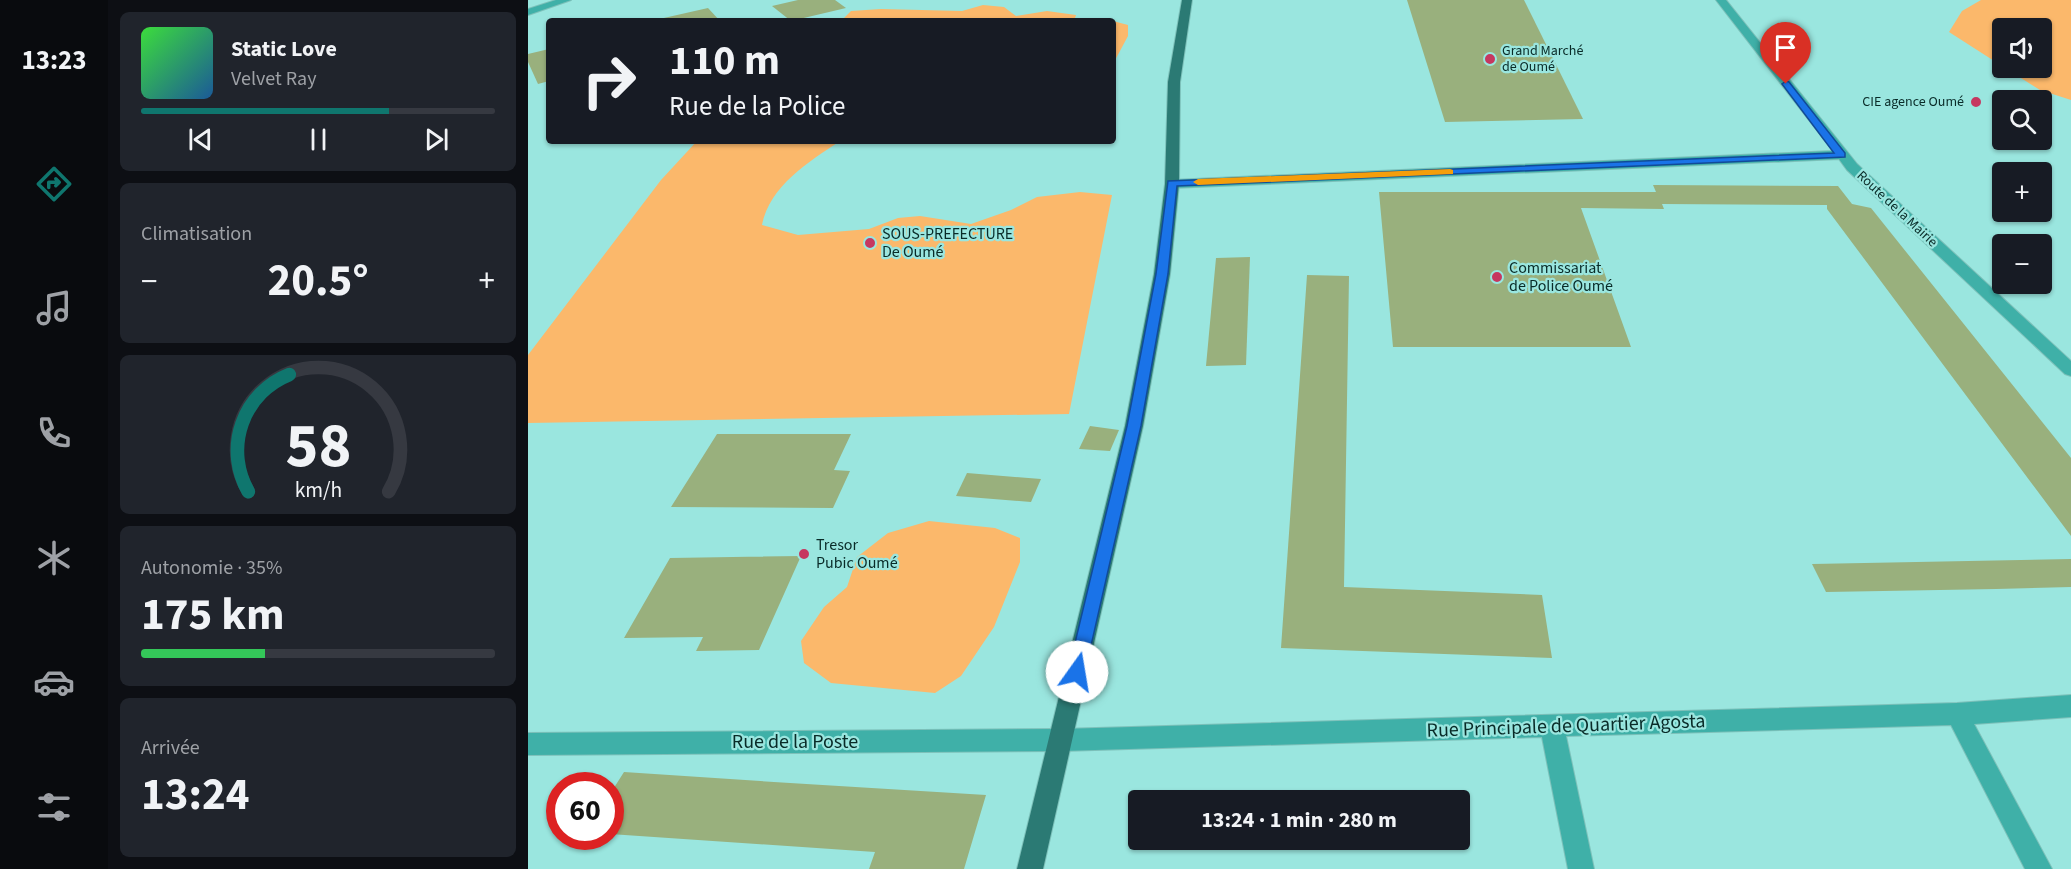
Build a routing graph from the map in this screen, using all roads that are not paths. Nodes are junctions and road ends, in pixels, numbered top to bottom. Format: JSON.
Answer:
{"nodes":[{"id":1,"x":566,"y":0,"type":"edge"},
{"id":2,"x":1186,"y":0,"type":"edge"},
{"id":3,"x":1721,"y":0,"type":"edge"},
{"id":4,"x":528,"y":12,"type":"edge"},
{"id":5,"x":1841,"y":155,"type":"junction"},
{"id":6,"x":1172,"y":184,"type":"junction"},
{"id":7,"x":2071,"y":370,"type":"edge"},
{"id":8,"x":2071,"y":706,"type":"edge"},
{"id":9,"x":1957,"y":714,"type":"junction"},
{"id":10,"x":1552,"y":726,"type":"junction"},
{"id":11,"x":1061,"y":740,"type":"junction"},
{"id":12,"x":528,"y":744,"type":"edge"},
{"id":13,"x":1030,"y":869,"type":"edge"},
{"id":14,"x":1581,"y":869,"type":"edge"},
{"id":15,"x":2039,"y":869,"type":"edge"}],
"edges":[{"from":1,"to":4,"type":"street"},
{"from":2,"to":6,"type":"main road"},
{"from":3,"to":5,"type":"street","name":"Route de la Mairie"},
{"from":5,"to":6,"type":"street"},
{"from":5,"to":7,"type":"street","name":"Route de la Mairie"},
{"from":6,"to":11,"type":"main road"},
{"from":8,"to":9,"type":"street","name":"Rue Principale de Quartier Agosta"},
{"from":9,"to":10,"type":"street","name":"Rue Principale de Quartier Agosta"},
{"from":9,"to":15,"type":"street"},
{"from":10,"to":11,"type":"street","name":"Rue Principale de Quartier Agosta"},
{"from":10,"to":14,"type":"street"},
{"from":11,"to":12,"type":"street","name":"Rue de la Poste"},
{"from":11,"to":13,"type":"main road"}]}
